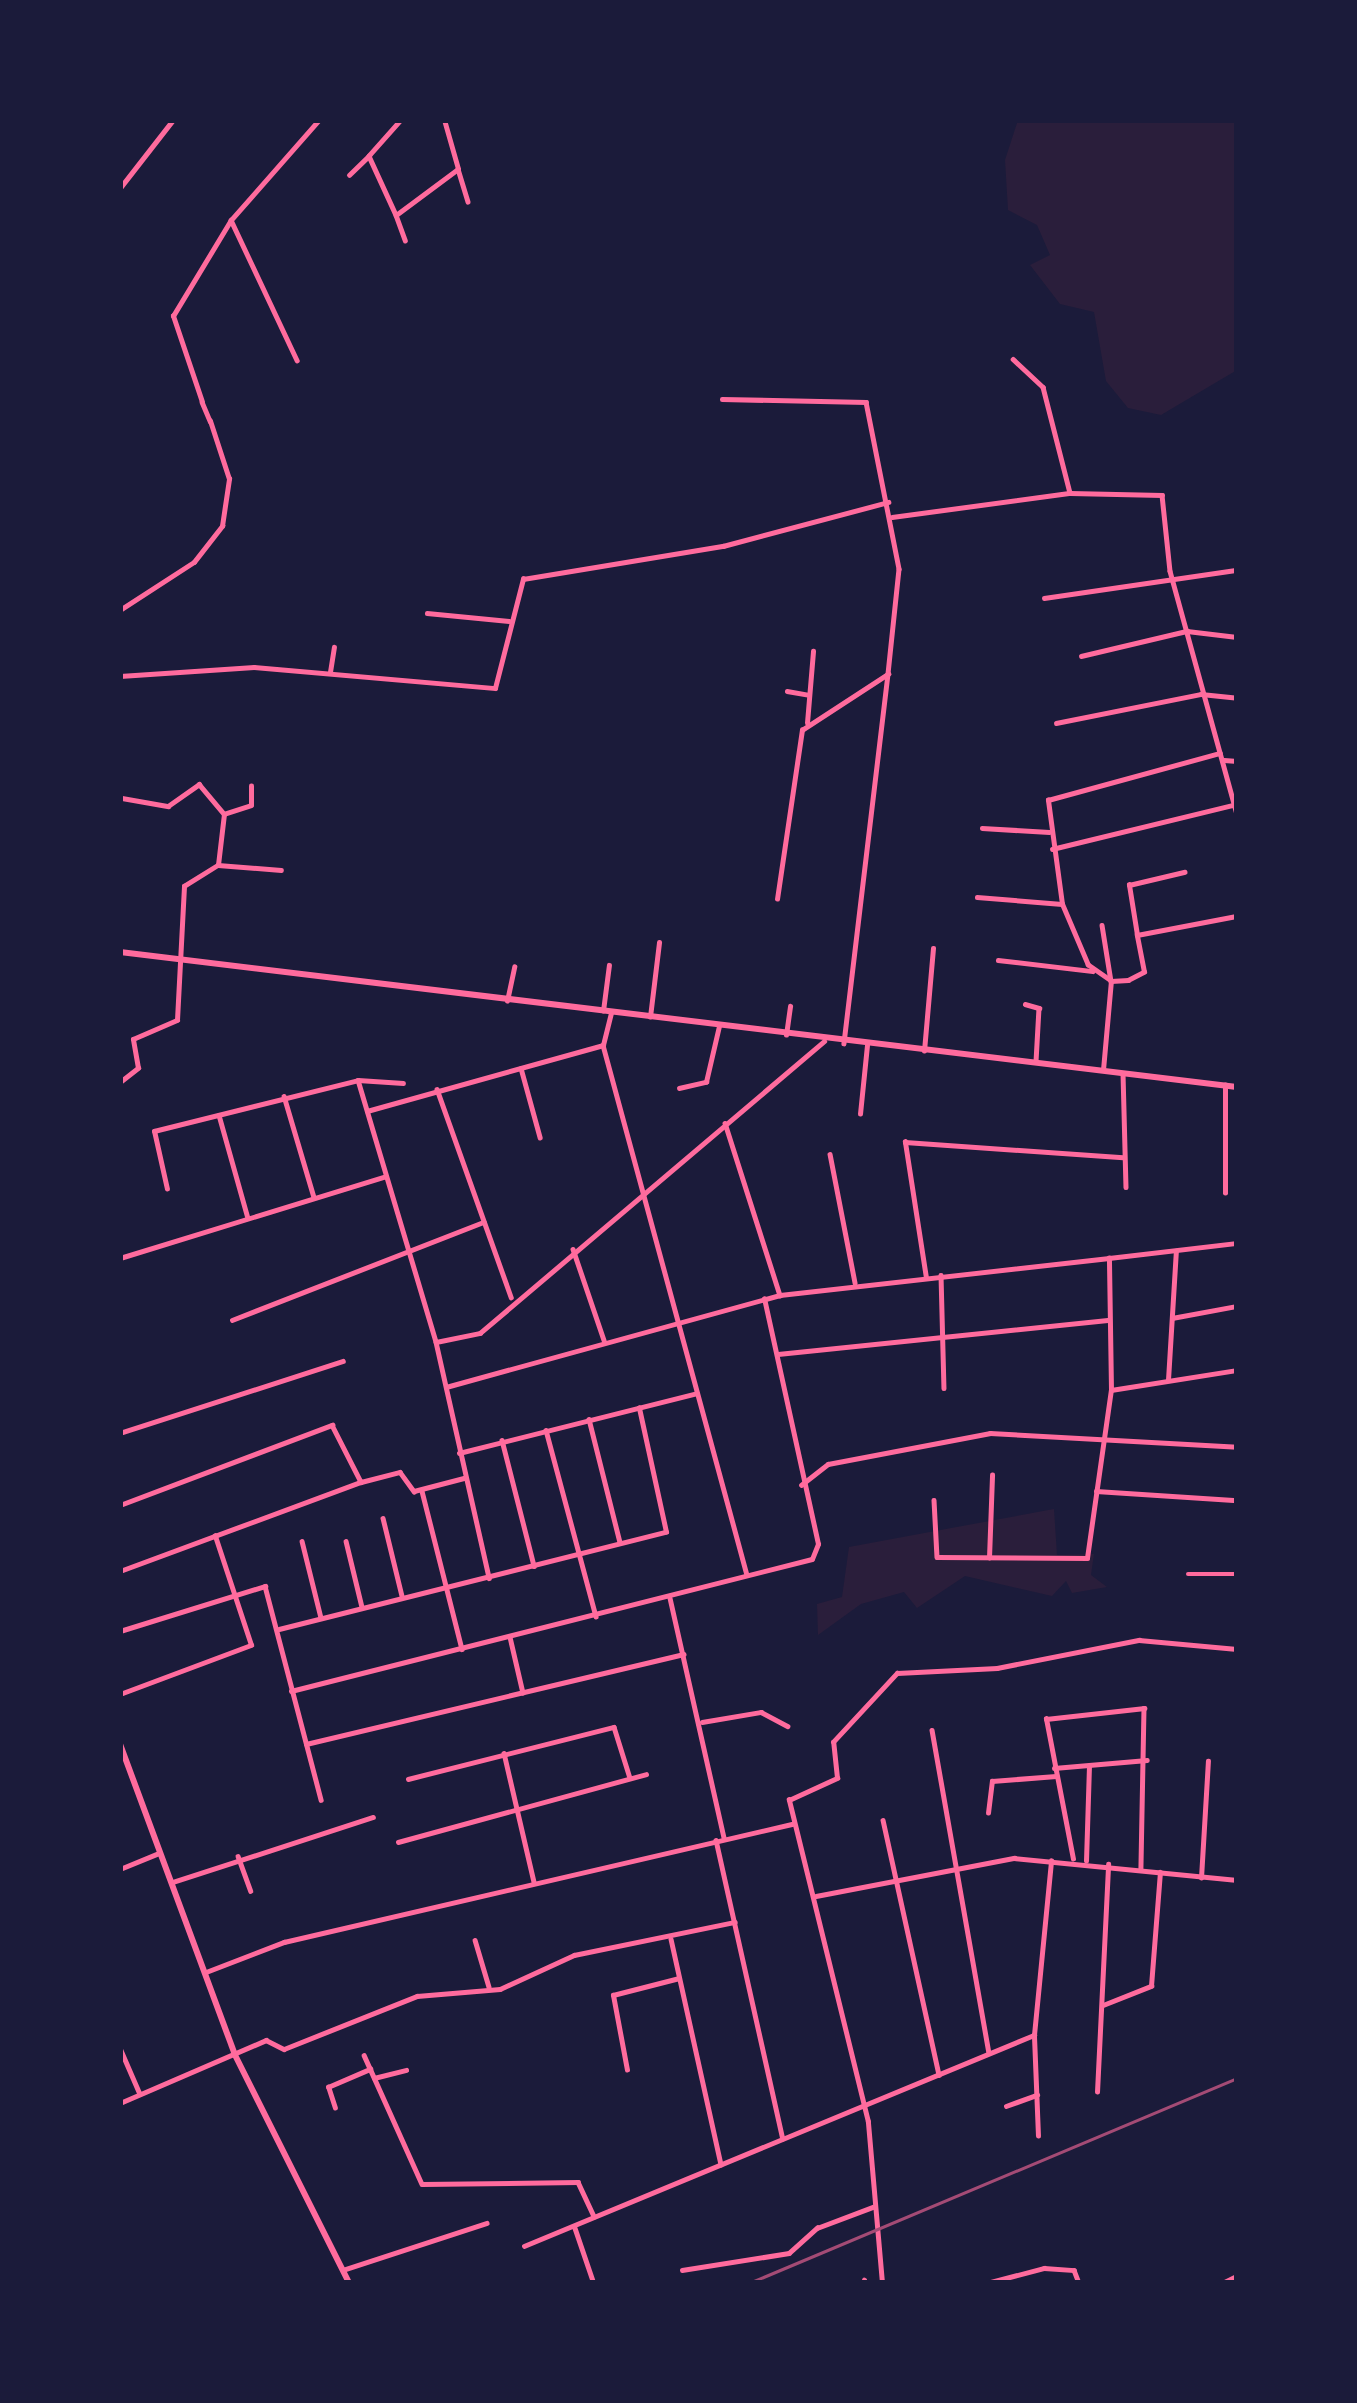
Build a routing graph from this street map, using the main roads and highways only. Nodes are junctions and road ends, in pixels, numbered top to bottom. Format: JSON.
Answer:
{"nodes":[{"id":1,"x":120,"y":952,"type":"edge"},
{"id":2,"x":1237,"y":1087,"type":"edge"},
{"id":3,"x":120,"y":1744,"type":"edge"},
{"id":4,"x":1237,"y":2277,"type":"edge"},
{"id":5,"x":349,"y":2283,"type":"edge"},
{"id":6,"x":1225,"y":2283,"type":"edge"}],
"edges":[{"from":1,"to":2,"type":"main road"},
{"from":3,"to":5,"type":"main road"},
{"from":4,"to":6,"type":"main road"}]}
